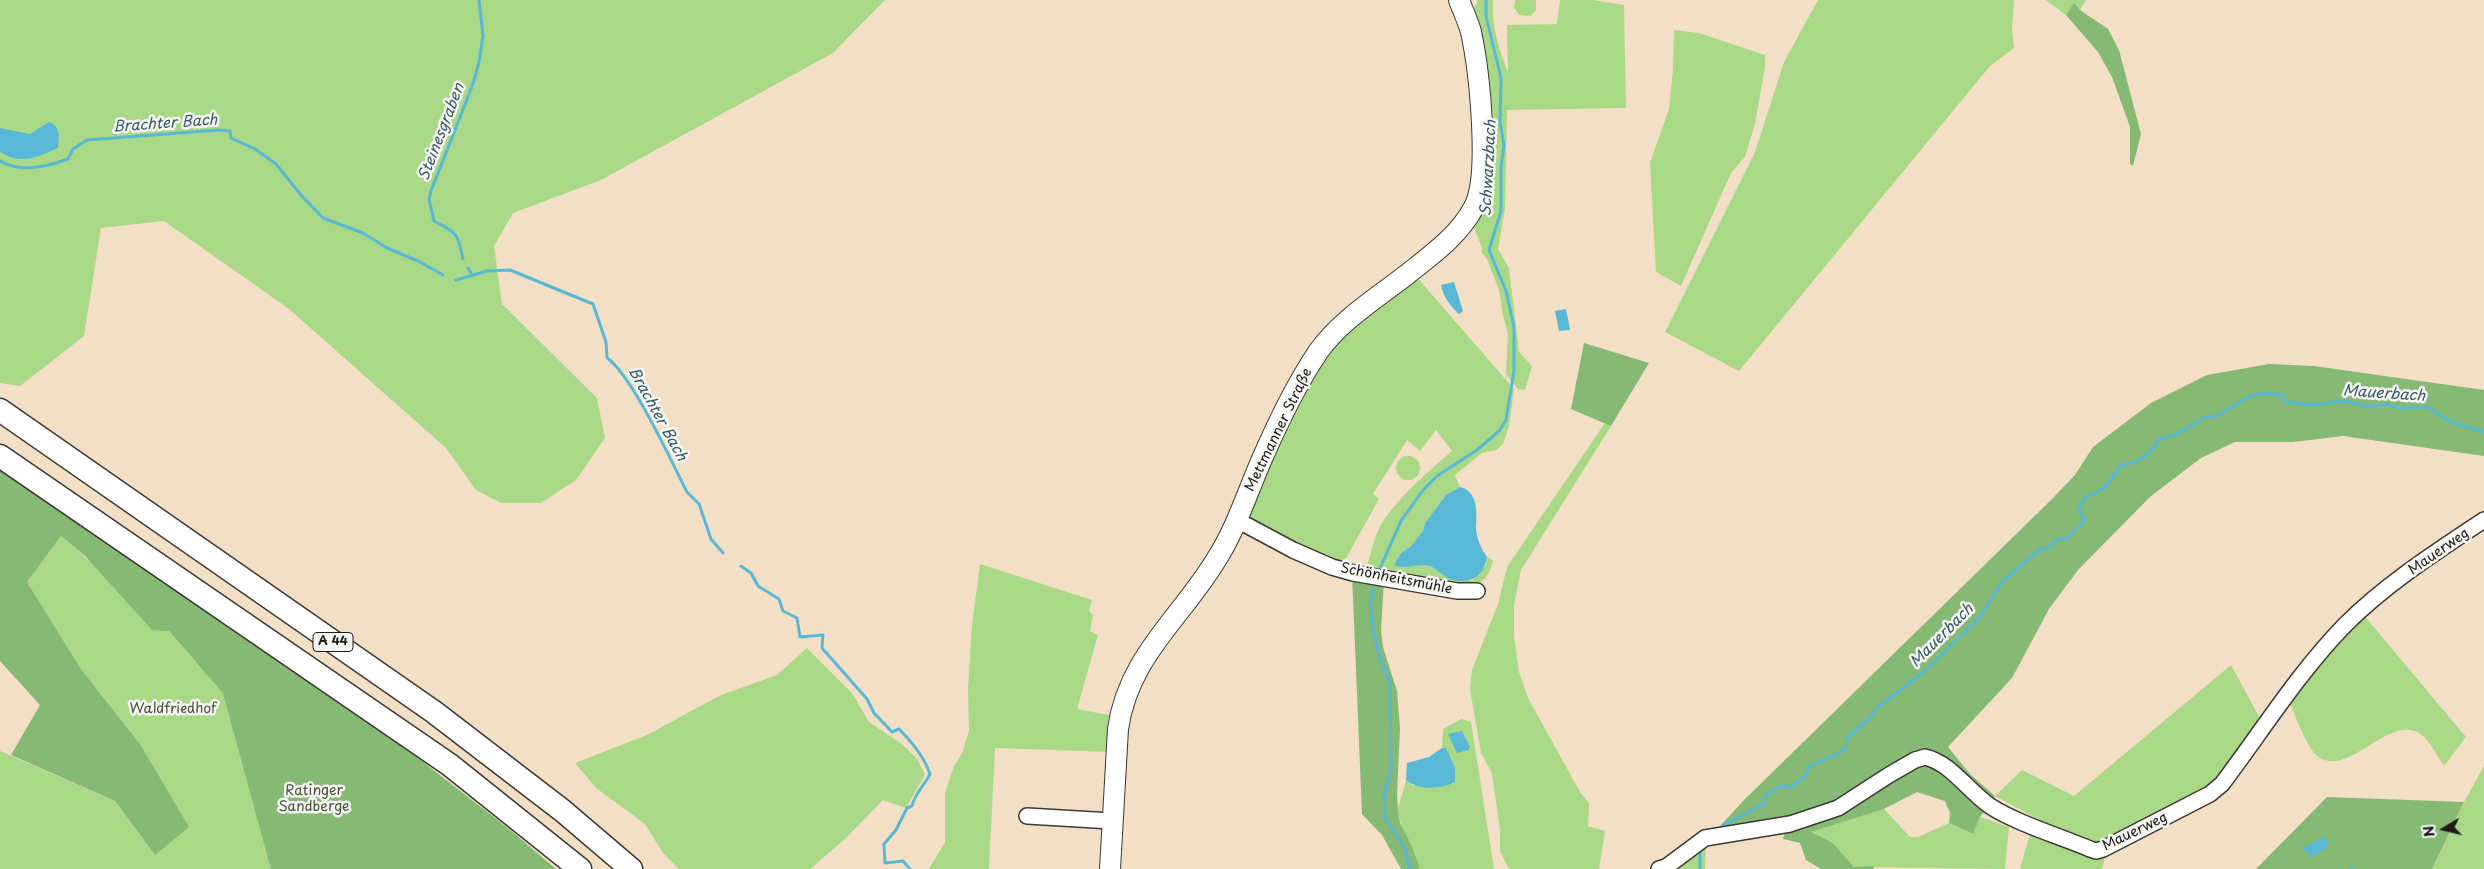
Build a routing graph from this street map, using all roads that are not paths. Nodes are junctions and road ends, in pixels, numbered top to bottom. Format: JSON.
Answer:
{"nodes":[{"id":1,"x":1459,"y":0,"type":"edge"},
{"id":2,"x":0,"y":410,"type":"edge"},
{"id":3,"x":0,"y":456,"type":"edge"},
{"id":4,"x":1237,"y":520,"type":"junction"},
{"id":5,"x":2484,"y":520,"type":"edge"},
{"id":6,"x":1477,"y":591,"type":"dead end"},
{"id":7,"x":1027,"y":816,"type":"dead end"},
{"id":8,"x":1112,"y":821,"type":"junction"},
{"id":9,"x":580,"y":869,"type":"edge"},
{"id":10,"x":631,"y":869,"type":"edge"},
{"id":11,"x":1110,"y":869,"type":"edge"},
{"id":12,"x":1659,"y":869,"type":"edge"}],
"edges":[{"from":1,"to":4,"type":"main road","name":"Mettmanner Straße"},
{"from":2,"to":10,"type":"highway","number":"A 44"},
{"from":3,"to":9,"type":"highway","number":"A 44"},
{"from":4,"to":6,"type":"street","name":"Schönheitsmühle"},
{"from":4,"to":8,"type":"main road","name":"Mettmanner Straße"},
{"from":5,"to":12,"type":"street","name":"Mauerweg"},
{"from":7,"to":8,"type":"street"},
{"from":8,"to":11,"type":"main road","name":"Mettmanner Straße"}]}
